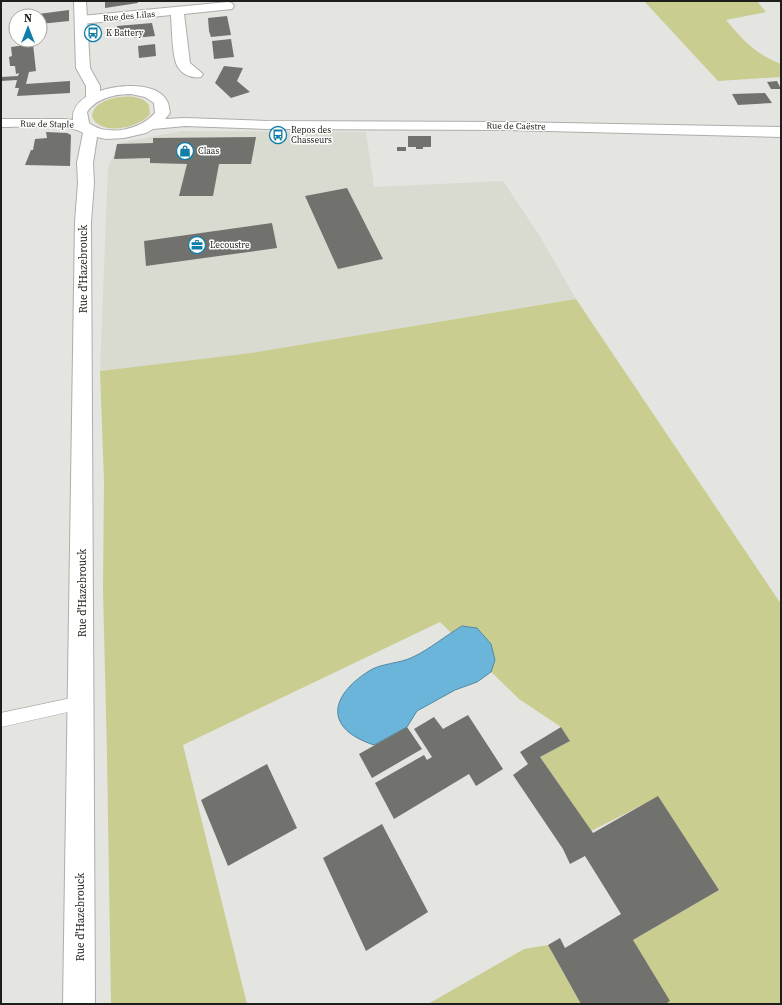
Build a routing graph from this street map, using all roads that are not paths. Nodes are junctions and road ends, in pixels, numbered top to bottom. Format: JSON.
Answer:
{"nodes":[{"id":1,"x":80,"y":1,"type":"edge"},
{"id":2,"x":228,"y":6,"type":"dead end"},
{"id":3,"x":177,"y":11,"type":"junction"},
{"id":4,"x":81,"y":20,"type":"junction"},
{"id":5,"x":83,"y":54,"type":"junction"},
{"id":6,"x":196,"y":74,"type":"dead end"},
{"id":7,"x":138,"y":91,"type":"junction"},
{"id":8,"x":159,"y":100,"type":"junction"},
{"id":9,"x":89,"y":102,"type":"junction"},
{"id":10,"x":6,"y":123,"type":"edge"},
{"id":11,"x":251,"y":124,"type":"junction"},
{"id":12,"x":150,"y":125,"type":"junction"},
{"id":13,"x":87,"y":128,"type":"junction"},
{"id":14,"x":781,"y":132,"type":"edge"},
{"id":15,"x":113,"y":135,"type":"junction"},
{"id":16,"x":86,"y":182,"type":"junction"},
{"id":17,"x":81,"y":703,"type":"junction"},
{"id":18,"x":1,"y":720,"type":"edge"},
{"id":19,"x":79,"y":1004,"type":"edge"}],
"edges":[{"from":1,"to":4,"type":"street"},
{"from":2,"to":3,"type":"street","name":"Rue des Lilas"},
{"from":3,"to":4,"type":"street","name":"Rue des Lilas"},
{"from":3,"to":6,"type":"street"},
{"from":4,"to":5,"type":"street"},
{"from":5,"to":7,"type":"street","name":"Rue de Caëstre"},
{"from":5,"to":9,"type":"street"},
{"from":7,"to":8,"type":"street","name":"Rue de Caëstre"},
{"from":7,"to":9,"type":"street","name":"Rue de Staple"},
{"from":8,"to":11,"type":"street","name":"Rue de Caëstre"},
{"from":8,"to":12,"type":"street"},
{"from":9,"to":10,"type":"street","name":"Rue de Staple"},
{"from":9,"to":13,"type":"street","name":"Rue d'Hazebrouck"},
{"from":10,"to":13,"type":"street","name":"Rue de Staple"},
{"from":11,"to":12,"type":"street","name":"Rue de Caëstre"},
{"from":11,"to":14,"type":"street","name":"Rue de Caëstre"},
{"from":12,"to":15,"type":"street","name":"Rue de Staple"},
{"from":13,"to":15,"type":"street","name":"Rue de Staple"},
{"from":13,"to":16,"type":"street","name":"Rue d'Hazebrouck"},
{"from":15,"to":16,"type":"street","name":"Rue d'Hazebrouck"},
{"from":16,"to":17,"type":"street","name":"Rue d'Hazebrouck"},
{"from":17,"to":18,"type":"lane"},
{"from":17,"to":19,"type":"street","name":"Rue d'Hazebrouck"}]}
